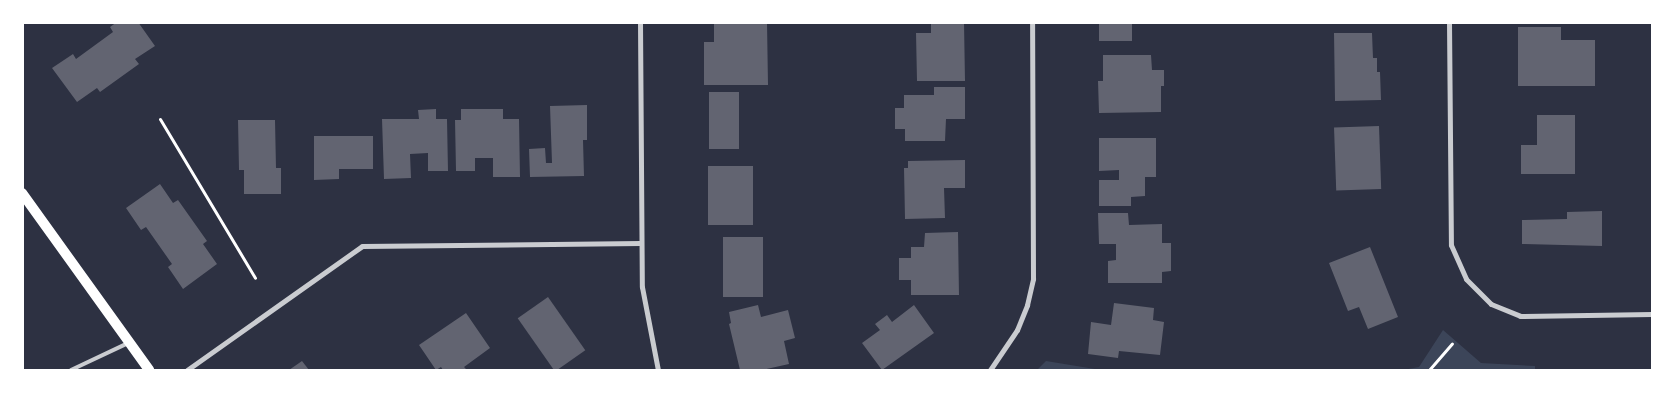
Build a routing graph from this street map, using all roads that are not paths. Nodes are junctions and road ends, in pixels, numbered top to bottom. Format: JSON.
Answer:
{"nodes":[{"id":1,"x":640,"y":22,"type":"edge"},
{"id":2,"x":1032,"y":22,"type":"edge"},
{"id":3,"x":1449,"y":22,"type":"edge"},
{"id":4,"x":22,"y":194,"type":"edge"},
{"id":5,"x":641,"y":243,"type":"junction"},
{"id":6,"x":1652,"y":314,"type":"edge"},
{"id":7,"x":129,"y":343,"type":"junction"},
{"id":8,"x":71,"y":370,"type":"edge"},
{"id":9,"x":149,"y":370,"type":"edge"},
{"id":10,"x":188,"y":370,"type":"edge"},
{"id":11,"x":658,"y":370,"type":"edge"},
{"id":12,"x":990,"y":370,"type":"edge"}],
"edges":[{"from":1,"to":5,"type":"street"},
{"from":2,"to":12,"type":"street"},
{"from":3,"to":6,"type":"street"},
{"from":4,"to":7,"type":"main road"},
{"from":5,"to":10,"type":"street"},
{"from":5,"to":11,"type":"street"},
{"from":7,"to":8,"type":"lane"},
{"from":7,"to":9,"type":"main road"}]}
